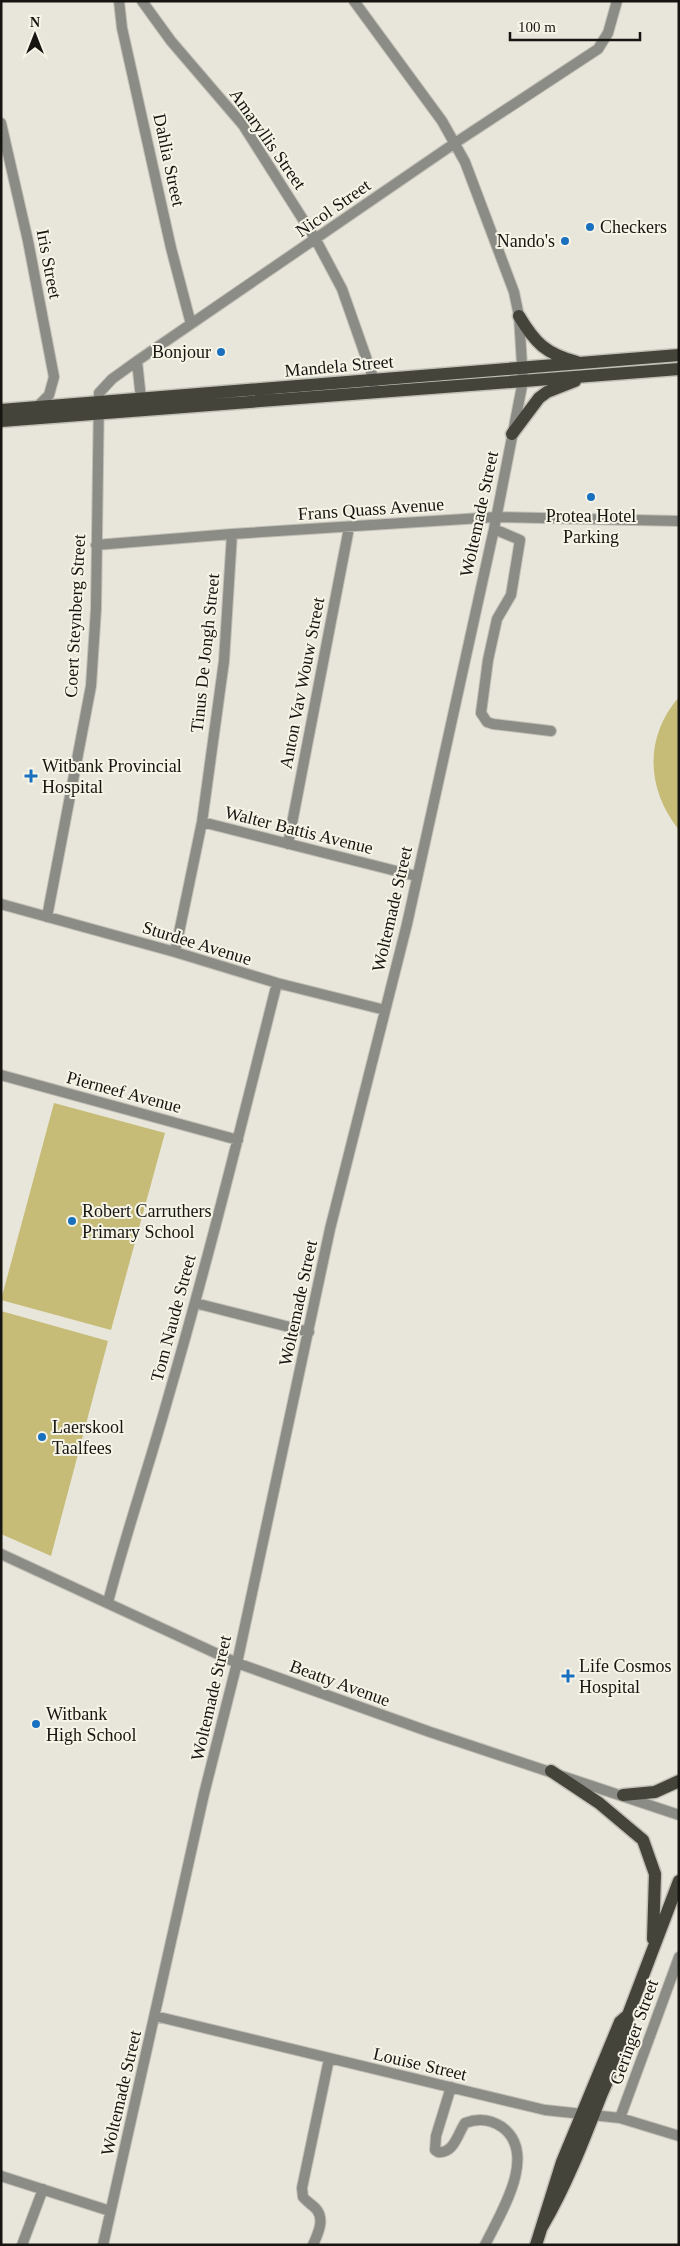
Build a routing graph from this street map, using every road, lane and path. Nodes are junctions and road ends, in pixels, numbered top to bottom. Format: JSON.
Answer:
{"nodes":[{"id":1,"x":118,"y":1,"type":"edge"},
{"id":2,"x":142,"y":1,"type":"edge"},
{"id":3,"x":354,"y":1,"type":"edge"},
{"id":4,"x":617,"y":1,"type":"edge"},
{"id":5,"x":1,"y":123,"type":"edge"},
{"id":6,"x":456,"y":143,"type":"junction"},
{"id":7,"x":316,"y":240,"type":"junction"},
{"id":8,"x":519,"y":316,"type":"junction"},
{"id":9,"x":191,"y":324,"type":"junction"},
{"id":10,"x":679,"y":355,"type":"edge"},
{"id":11,"x":137,"y":361,"type":"junction"},
{"id":12,"x":679,"y":369,"type":"edge"},
{"id":13,"x":585,"y":370,"type":"junction"},
{"id":14,"x":522,"y":375,"type":"junction"},
{"id":15,"x":374,"y":380,"type":"junction"},
{"id":16,"x":374,"y":394,"type":"junction"},
{"id":17,"x":141,"y":399,"type":"junction"},
{"id":18,"x":37,"y":407,"type":"junction"},
{"id":19,"x":98,"y":408,"type":"junction"},
{"id":20,"x":1,"y":410,"type":"edge"},
{"id":21,"x":1,"y":421,"type":"edge"},
{"id":22,"x":512,"y":434,"type":"junction"},
{"id":23,"x":496,"y":517,"type":"junction"},
{"id":24,"x":679,"y":521,"type":"edge"},
{"id":25,"x":349,"y":528,"type":"junction"},
{"id":26,"x":494,"y":529,"type":"junction"},
{"id":27,"x":232,"y":534,"type":"junction"},
{"id":28,"x":96,"y":545,"type":"junction"},
{"id":29,"x":551,"y":731,"type":"dead end"},
{"id":30,"x":202,"y":822,"type":"junction"},
{"id":31,"x":288,"y":844,"type":"junction"},
{"id":32,"x":416,"y":876,"type":"junction"},
{"id":33,"x":1,"y":904,"type":"edge"},
{"id":34,"x":47,"y":917,"type":"junction"},
{"id":35,"x":175,"y":952,"type":"junction"},
{"id":36,"x":277,"y":983,"type":"junction"},
{"id":37,"x":384,"y":1010,"type":"junction"},
{"id":38,"x":1,"y":1075,"type":"edge"},
{"id":39,"x":238,"y":1140,"type":"junction"},
{"id":40,"x":195,"y":1302,"type":"junction"},
{"id":41,"x":309,"y":1332,"type":"junction"},
{"id":42,"x":1,"y":1554,"type":"edge"},
{"id":43,"x":108,"y":1602,"type":"junction"},
{"id":44,"x":237,"y":1663,"type":"junction"},
{"id":45,"x":551,"y":1771,"type":"junction"},
{"id":46,"x":679,"y":1781,"type":"edge"},
{"id":47,"x":622,"y":1796,"type":"junction"},
{"id":48,"x":679,"y":1815,"type":"edge"},
{"id":49,"x":679,"y":1881,"type":"edge"},
{"id":50,"x":653,"y":1949,"type":"junction"},
{"id":51,"x":678,"y":1961,"type":"edge"},
{"id":52,"x":628,"y":2015,"type":"junction"},
{"id":53,"x":155,"y":2016,"type":"junction"},
{"id":54,"x":329,"y":2059,"type":"junction"},
{"id":55,"x":451,"y":2088,"type":"junction"},
{"id":56,"x":580,"y":2115,"type":"junction"},
{"id":57,"x":594,"y":2116,"type":"junction"},
{"id":58,"x":620,"y":2118,"type":"junction"},
{"id":59,"x":679,"y":2136,"type":"edge"},
{"id":60,"x":1,"y":2176,"type":"edge"},
{"id":61,"x":43,"y":2190,"type":"junction"},
{"id":62,"x":110,"y":2211,"type":"junction"},
{"id":63,"x":542,"y":2227,"type":"junction"},
{"id":64,"x":22,"y":2245,"type":"edge"},
{"id":65,"x":103,"y":2245,"type":"edge"},
{"id":66,"x":313,"y":2245,"type":"edge"},
{"id":67,"x":485,"y":2245,"type":"edge"},
{"id":68,"x":536,"y":2245,"type":"edge"}],
"edges":[{"from":1,"to":9,"type":"street","name":"Dahlia Street"},
{"from":2,"to":7,"type":"street","name":"Amaryllis Street"},
{"from":3,"to":6,"type":"street","name":"Woltemade Street"},
{"from":4,"to":6,"type":"street","name":"Nicol Street"},
{"from":5,"to":18,"type":"street","name":"Iris Street"},
{"from":6,"to":7,"type":"street","name":"Nicol Street"},
{"from":6,"to":8,"type":"street","name":"Woltemade Street"},
{"from":7,"to":9,"type":"street","name":"Nicol Street"},
{"from":7,"to":15,"type":"street","name":"Amaryllis Street"},
{"from":8,"to":13,"type":"main road"},
{"from":8,"to":14,"type":"street","name":"Woltemade Street"},
{"from":9,"to":11,"type":"street","name":"Nicol Street"},
{"from":10,"to":13,"type":"main road","name":"Mandela Street"},
{"from":11,"to":17,"type":"street"},
{"from":11,"to":19,"type":"street","name":"Nicol Street"},
{"from":12,"to":13,"type":"main road","name":"Mandela Street"},
{"from":13,"to":14,"type":"main road","name":"Mandela Street"},
{"from":13,"to":22,"type":"main road"},
{"from":14,"to":15,"type":"main road","name":"Mandela Street"},
{"from":14,"to":16,"type":"main road","name":"Mandela Street"},
{"from":14,"to":22,"type":"street","name":"Woltemade Street"},
{"from":15,"to":16,"type":"street","name":"Amaryllis Street"},
{"from":15,"to":17,"type":"main road","name":"Mandela Street"},
{"from":16,"to":19,"type":"main road","name":"Mandela Street"},
{"from":17,"to":19,"type":"main road","name":"Mandela Street"},
{"from":18,"to":19,"type":"main road","name":"Mandela Street"},
{"from":18,"to":20,"type":"main road","name":"Mandela Street"},
{"from":19,"to":21,"type":"main road","name":"Mandela Street"},
{"from":19,"to":28,"type":"street","name":"Coert Steynberg Street"},
{"from":22,"to":23,"type":"street","name":"Woltemade Street"},
{"from":23,"to":24,"type":"street","name":"Frans Quass Avenue"},
{"from":23,"to":25,"type":"street","name":"Frans Quass Avenue"},
{"from":23,"to":26,"type":"street","name":"Woltemade Street"},
{"from":25,"to":27,"type":"street","name":"Frans Quass Avenue"},
{"from":25,"to":31,"type":"street","name":"Anton Vav Wouw Street"},
{"from":26,"to":29,"type":"street"},
{"from":26,"to":32,"type":"street","name":"Woltemade Street"},
{"from":27,"to":28,"type":"street","name":"Frans Quass Avenue"},
{"from":27,"to":30,"type":"street","name":"Tinus De Jongh Street"},
{"from":28,"to":34,"type":"street","name":"Coert Steynberg Street"},
{"from":30,"to":31,"type":"street","name":"Walter Battis Avenue"},
{"from":30,"to":35,"type":"street","name":"Tinus De Jongh Street"},
{"from":31,"to":32,"type":"street","name":"Walter Battis Avenue"},
{"from":32,"to":37,"type":"street","name":"Woltemade Street"},
{"from":33,"to":34,"type":"street","name":"Sturdee Avenue"},
{"from":34,"to":35,"type":"street","name":"Sturdee Avenue"},
{"from":35,"to":36,"type":"street","name":"Sturdee Avenue"},
{"from":36,"to":37,"type":"street","name":"Sturdee Avenue"},
{"from":36,"to":39,"type":"street","name":"Tom Naude Street"},
{"from":37,"to":41,"type":"street","name":"Woltemade Street"},
{"from":38,"to":39,"type":"street","name":"Pierneef Avenue"},
{"from":39,"to":40,"type":"street","name":"Tom Naude Street"},
{"from":40,"to":41,"type":"street"},
{"from":40,"to":43,"type":"street","name":"Tom Naude Street"},
{"from":41,"to":44,"type":"street","name":"Woltemade Street"},
{"from":42,"to":43,"type":"street","name":"Beatty Avenue"},
{"from":43,"to":44,"type":"street","name":"Beatty Avenue"},
{"from":44,"to":45,"type":"street","name":"Beatty Avenue"},
{"from":44,"to":53,"type":"street","name":"Woltemade Street"},
{"from":45,"to":47,"type":"street","name":"Beatty Avenue"},
{"from":45,"to":50,"type":"main road"},
{"from":46,"to":47,"type":"main road"},
{"from":47,"to":48,"type":"street","name":"Beatty Avenue"},
{"from":49,"to":50,"type":"main road"},
{"from":50,"to":52,"type":"main road"},
{"from":51,"to":58,"type":"street","name":"Geringer Street"},
{"from":52,"to":56,"type":"main road"},
{"from":52,"to":57,"type":"main road"},
{"from":53,"to":54,"type":"street","name":"Louise Street"},
{"from":53,"to":62,"type":"street","name":"Woltemade Street"},
{"from":54,"to":55,"type":"street","name":"Louise Street"},
{"from":54,"to":66,"type":"street"},
{"from":55,"to":56,"type":"street","name":"Louise Street"},
{"from":55,"to":67,"type":"street"},
{"from":56,"to":57,"type":"street","name":"Louise Street"},
{"from":56,"to":63,"type":"main road"},
{"from":57,"to":58,"type":"street","name":"Louise Street"},
{"from":57,"to":63,"type":"main road"},
{"from":58,"to":59,"type":"street","name":"Louise Street"},
{"from":60,"to":61,"type":"street"},
{"from":61,"to":62,"type":"street"},
{"from":61,"to":64,"type":"street"},
{"from":62,"to":65,"type":"street","name":"Woltemade Street"},
{"from":63,"to":68,"type":"main road"}]}
